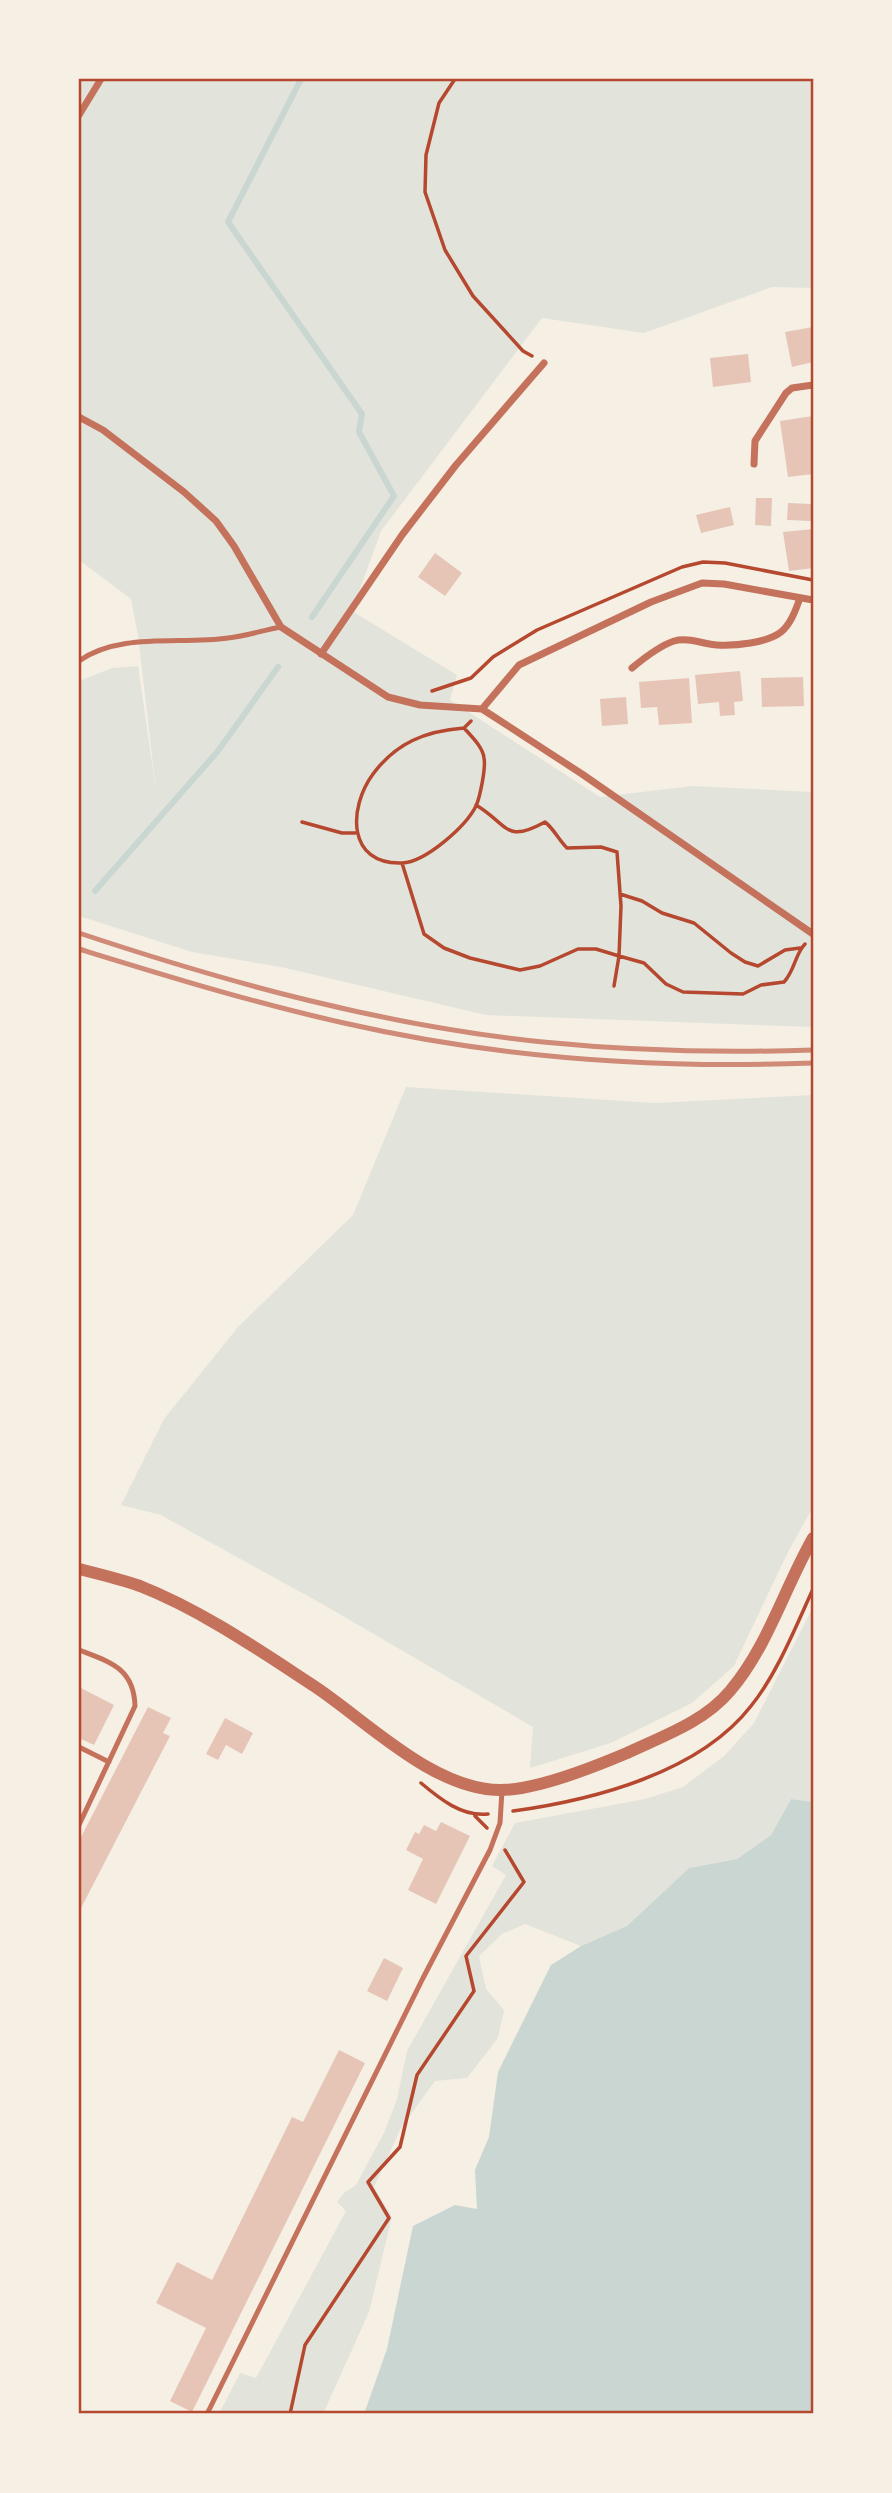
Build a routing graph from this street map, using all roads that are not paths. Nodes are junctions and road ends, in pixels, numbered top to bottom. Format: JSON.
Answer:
{"nodes":[{"id":1,"x":101,"y":79,"type":"edge"},
{"id":2,"x":79,"y":115,"type":"edge"},
{"id":3,"x":544,"y":363,"type":"road end"},
{"id":4,"x":813,"y":385,"type":"edge"},
{"id":5,"x":79,"y":417,"type":"edge"},
{"id":6,"x":754,"y":464,"type":"dead end"},
{"id":7,"x":800,"y":598,"type":"junction"},
{"id":8,"x":813,"y":600,"type":"edge"},
{"id":9,"x":281,"y":626,"type":"junction"},
{"id":10,"x":321,"y":654,"type":"junction"},
{"id":11,"x":79,"y":662,"type":"edge"},
{"id":12,"x":632,"y":668,"type":"dead end"},
{"id":13,"x":482,"y":709,"type":"junction"},
{"id":14,"x":813,"y":934,"type":"edge"},
{"id":15,"x":813,"y":1538,"type":"edge"},
{"id":16,"x":79,"y":1569,"type":"edge"},
{"id":17,"x":79,"y":1650,"type":"edge"},
{"id":18,"x":79,"y":1748,"type":"edge"},
{"id":19,"x":109,"y":1762,"type":"junction"},
{"id":20,"x":502,"y":1790,"type":"junction"},
{"id":21,"x":79,"y":1825,"type":"edge"},
{"id":22,"x":207,"y":2414,"type":"edge"}],
"edges":[{"from":1,"to":2,"type":"street"},
{"from":3,"to":10,"type":"street"},
{"from":4,"to":6,"type":"street"},
{"from":5,"to":9,"type":"street"},
{"from":7,"to":8,"type":"street"},
{"from":7,"to":12,"type":"street"},
{"from":7,"to":13,"type":"street"},
{"from":9,"to":10,"type":"street"},
{"from":9,"to":11,"type":"lane"},
{"from":10,"to":13,"type":"street"},
{"from":13,"to":14,"type":"street"},
{"from":15,"to":20,"type":"street"},
{"from":16,"to":20,"type":"street"},
{"from":17,"to":19,"type":"lane"},
{"from":18,"to":19,"type":"lane"},
{"from":19,"to":21,"type":"lane"},
{"from":20,"to":22,"type":"lane"}]}
